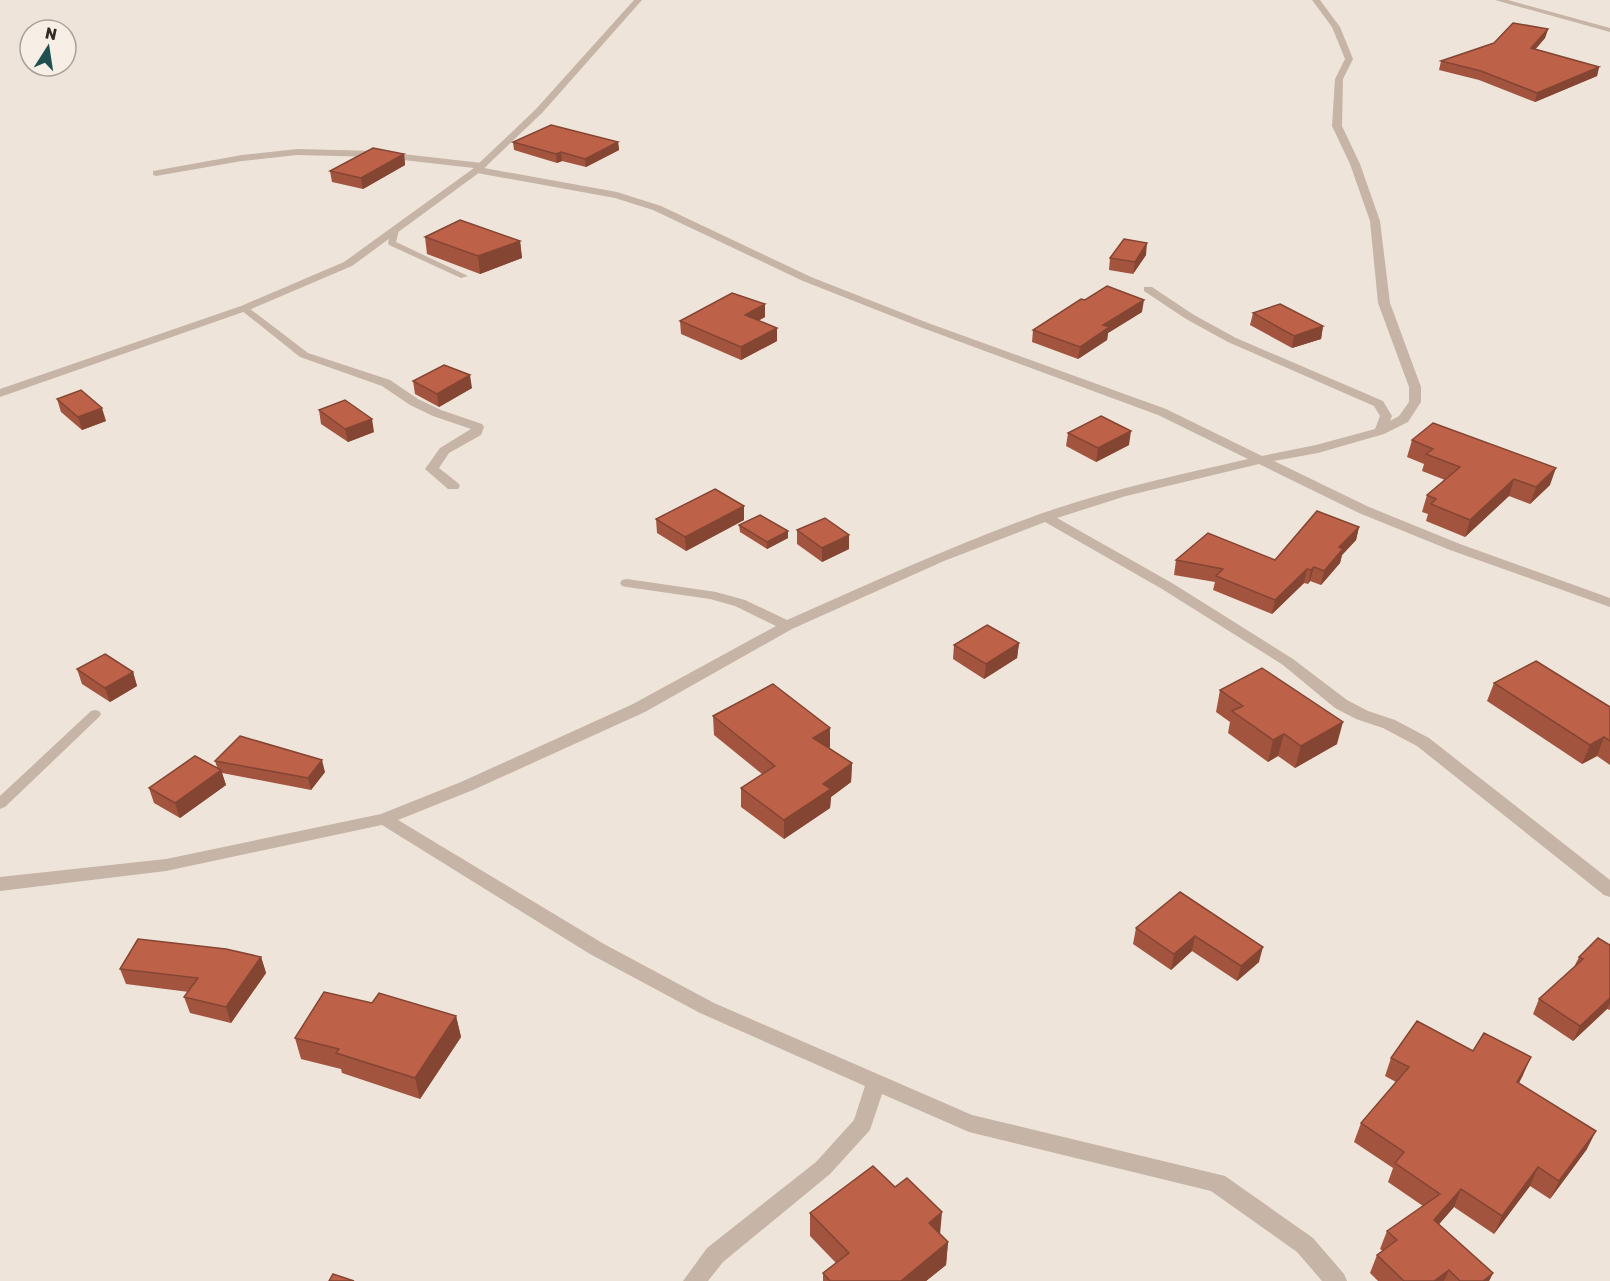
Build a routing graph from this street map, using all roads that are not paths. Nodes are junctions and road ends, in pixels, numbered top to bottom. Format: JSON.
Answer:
{"nodes":[{"id":1,"x":638,"y":0,"type":"edge"},
{"id":2,"x":1316,"y":0,"type":"edge"},
{"id":3,"x":1499,"y":0,"type":"edge"},
{"id":4,"x":1610,"y":30,"type":"edge"},
{"id":5,"x":480,"y":168,"type":"junction"},
{"id":6,"x":156,"y":173,"type":"dead end"},
{"id":7,"x":395,"y":230,"type":"junction"},
{"id":8,"x":464,"y":276,"type":"dead end"},
{"id":9,"x":1148,"y":289,"type":"dead end"},
{"id":10,"x":245,"y":308,"type":"junction"},
{"id":11,"x":0,"y":393,"type":"edge"},
{"id":12,"x":1380,"y":431,"type":"junction"},
{"id":13,"x":1260,"y":460,"type":"junction"},
{"id":14,"x":453,"y":486,"type":"dead end"},
{"id":15,"x":1046,"y":517,"type":"junction"},
{"id":16,"x":627,"y":583,"type":"dead end"},
{"id":17,"x":1610,"y":603,"type":"edge"},
{"id":18,"x":787,"y":626,"type":"junction"},
{"id":19,"x":95,"y":714,"type":"dead end"},
{"id":20,"x":0,"y":804,"type":"edge"},
{"id":21,"x":384,"y":819,"type":"junction"},
{"id":22,"x":0,"y":884,"type":"edge"},
{"id":23,"x":1610,"y":890,"type":"edge"},
{"id":24,"x":876,"y":1082,"type":"junction"},
{"id":25,"x":694,"y":1281,"type":"edge"},
{"id":26,"x":1336,"y":1281,"type":"edge"}],
"edges":[{"from":1,"to":5,"type":"street"},
{"from":2,"to":12,"type":"street"},
{"from":3,"to":4,"type":"street"},
{"from":5,"to":6,"type":"street"},
{"from":5,"to":7,"type":"street"},
{"from":5,"to":13,"type":"street"},
{"from":7,"to":8,"type":"lane"},
{"from":7,"to":10,"type":"street"},
{"from":9,"to":12,"type":"street"},
{"from":10,"to":11,"type":"street"},
{"from":10,"to":14,"type":"street"},
{"from":12,"to":13,"type":"street"},
{"from":13,"to":15,"type":"street"},
{"from":13,"to":17,"type":"street"},
{"from":15,"to":18,"type":"street"},
{"from":15,"to":23,"type":"street"},
{"from":16,"to":18,"type":"street"},
{"from":18,"to":21,"type":"street"},
{"from":19,"to":20,"type":"lane"},
{"from":21,"to":22,"type":"street"},
{"from":21,"to":24,"type":"street"},
{"from":24,"to":25,"type":"street"},
{"from":24,"to":26,"type":"street"}]}
